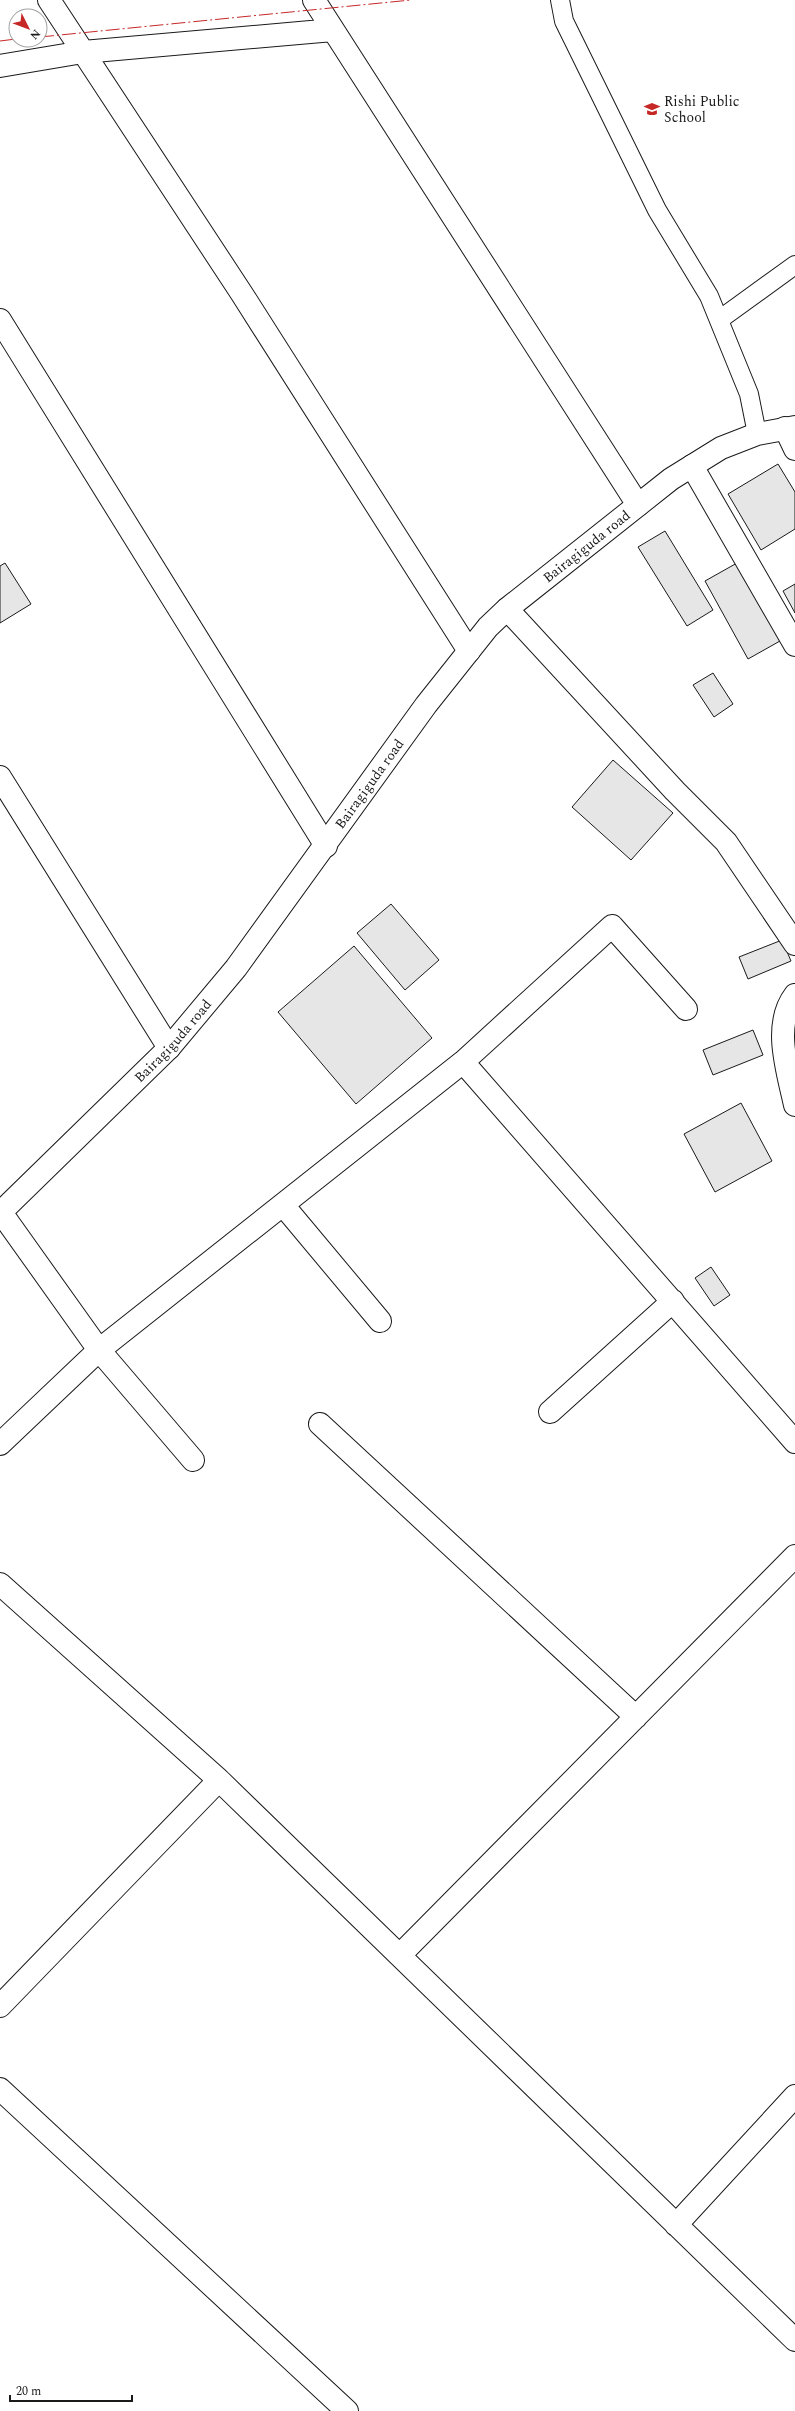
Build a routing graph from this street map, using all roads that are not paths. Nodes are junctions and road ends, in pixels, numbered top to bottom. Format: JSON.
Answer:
{"nodes":[{"id":1,"x":49,"y":0,"type":"edge"},
{"id":2,"x":314,"y":0,"type":"edge"},
{"id":3,"x":560,"y":0,"type":"edge"},
{"id":4,"x":334,"y":30,"type":"junction"},
{"id":5,"x":83,"y":52,"type":"junction"},
{"id":6,"x":0,"y":66,"type":"edge"},
{"id":7,"x":795,"y":265,"type":"edge"},
{"id":8,"x":0,"y":320,"type":"edge"},
{"id":9,"x":719,"y":320,"type":"junction"},
{"id":10,"x":790,"y":428,"type":"edge"},
{"id":11,"x":757,"y":434,"type":"junction"},
{"id":12,"x":795,"y":449,"type":"edge"},
{"id":13,"x":692,"y":466,"type":"junction"},
{"id":14,"x":638,"y":505,"type":"junction"},
{"id":15,"x":506,"y":609,"type":"junction"},
{"id":16,"x":795,"y":645,"type":"edge"},
{"id":17,"x":469,"y":651,"type":"junction"},
{"id":18,"x":0,"y":776,"type":"edge"},
{"id":19,"x":326,"y":846,"type":"junction"},
{"id":20,"x":795,"y":944,"type":"edge"},
{"id":21,"x":795,"y":995,"type":"edge"},
{"id":22,"x":686,"y":1009,"type":"dead end"},
{"id":23,"x":169,"y":1048,"type":"junction"},
{"id":24,"x":463,"y":1062,"type":"junction"},
{"id":25,"x":795,"y":1105,"type":"edge"},
{"id":26,"x":283,"y":1205,"type":"junction"},
{"id":27,"x":0,"y":1212,"type":"edge"},
{"id":28,"x":673,"y":1301,"type":"junction"},
{"id":29,"x":380,"y":1321,"type":"dead end"},
{"id":30,"x":99,"y":1350,"type":"junction"},
{"id":31,"x":550,"y":1412,"type":"dead end"},
{"id":32,"x":320,"y":1424,"type":"dead end"},
{"id":33,"x":795,"y":1442,"type":"edge"},
{"id":34,"x":0,"y":1444,"type":"edge"},
{"id":35,"x":193,"y":1460,"type":"dead end"},
{"id":36,"x":795,"y":1556,"type":"edge"},
{"id":37,"x":0,"y":1584,"type":"edge"},
{"id":38,"x":636,"y":1717,"type":"junction"},
{"id":39,"x":219,"y":1780,"type":"junction"},
{"id":40,"x":400,"y":1955,"type":"junction"},
{"id":41,"x":0,"y":2006,"type":"edge"},
{"id":42,"x":0,"y":2089,"type":"edge"},
{"id":43,"x":795,"y":2096,"type":"edge"},
{"id":44,"x":676,"y":2225,"type":"junction"},
{"id":45,"x":795,"y":2340,"type":"edge"},
{"id":46,"x":347,"y":2411,"type":"edge"}],
"edges":[{"from":1,"to":5,"type":"street"},
{"from":2,"to":4,"type":"street"},
{"from":3,"to":9,"type":"lane"},
{"from":4,"to":5,"type":"street"},
{"from":4,"to":14,"type":"street"},
{"from":5,"to":6,"type":"street"},
{"from":5,"to":17,"type":"street"},
{"from":7,"to":9,"type":"lane"},
{"from":8,"to":19,"type":"street"},
{"from":9,"to":11,"type":"lane"},
{"from":10,"to":11,"type":"street","name":"Bairagiguda road"},
{"from":10,"to":12,"type":"street"},
{"from":11,"to":13,"type":"street","name":"Bairagiguda road"},
{"from":13,"to":14,"type":"street","name":"Bairagiguda road"},
{"from":13,"to":16,"type":"street"},
{"from":14,"to":15,"type":"street","name":"Bairagiguda road"},
{"from":15,"to":17,"type":"street","name":"Bairagiguda road"},
{"from":15,"to":20,"type":"street"},
{"from":17,"to":19,"type":"street","name":"Bairagiguda road"},
{"from":18,"to":23,"type":"street"},
{"from":19,"to":23,"type":"street","name":"Bairagiguda road"},
{"from":21,"to":25,"type":"street"},
{"from":22,"to":24,"type":"street"},
{"from":23,"to":27,"type":"street","name":"Bairagiguda road"},
{"from":24,"to":26,"type":"street"},
{"from":24,"to":28,"type":"street"},
{"from":26,"to":29,"type":"street"},
{"from":26,"to":30,"type":"street"},
{"from":27,"to":30,"type":"street"},
{"from":28,"to":31,"type":"street"},
{"from":28,"to":33,"type":"street"},
{"from":30,"to":34,"type":"street"},
{"from":30,"to":35,"type":"street"},
{"from":32,"to":38,"type":"street"},
{"from":36,"to":38,"type":"street"},
{"from":37,"to":39,"type":"street"},
{"from":38,"to":40,"type":"street"},
{"from":39,"to":40,"type":"street"},
{"from":39,"to":41,"type":"street"},
{"from":40,"to":44,"type":"street"},
{"from":42,"to":46,"type":"street"},
{"from":43,"to":44,"type":"street"},
{"from":44,"to":45,"type":"street"}]}
